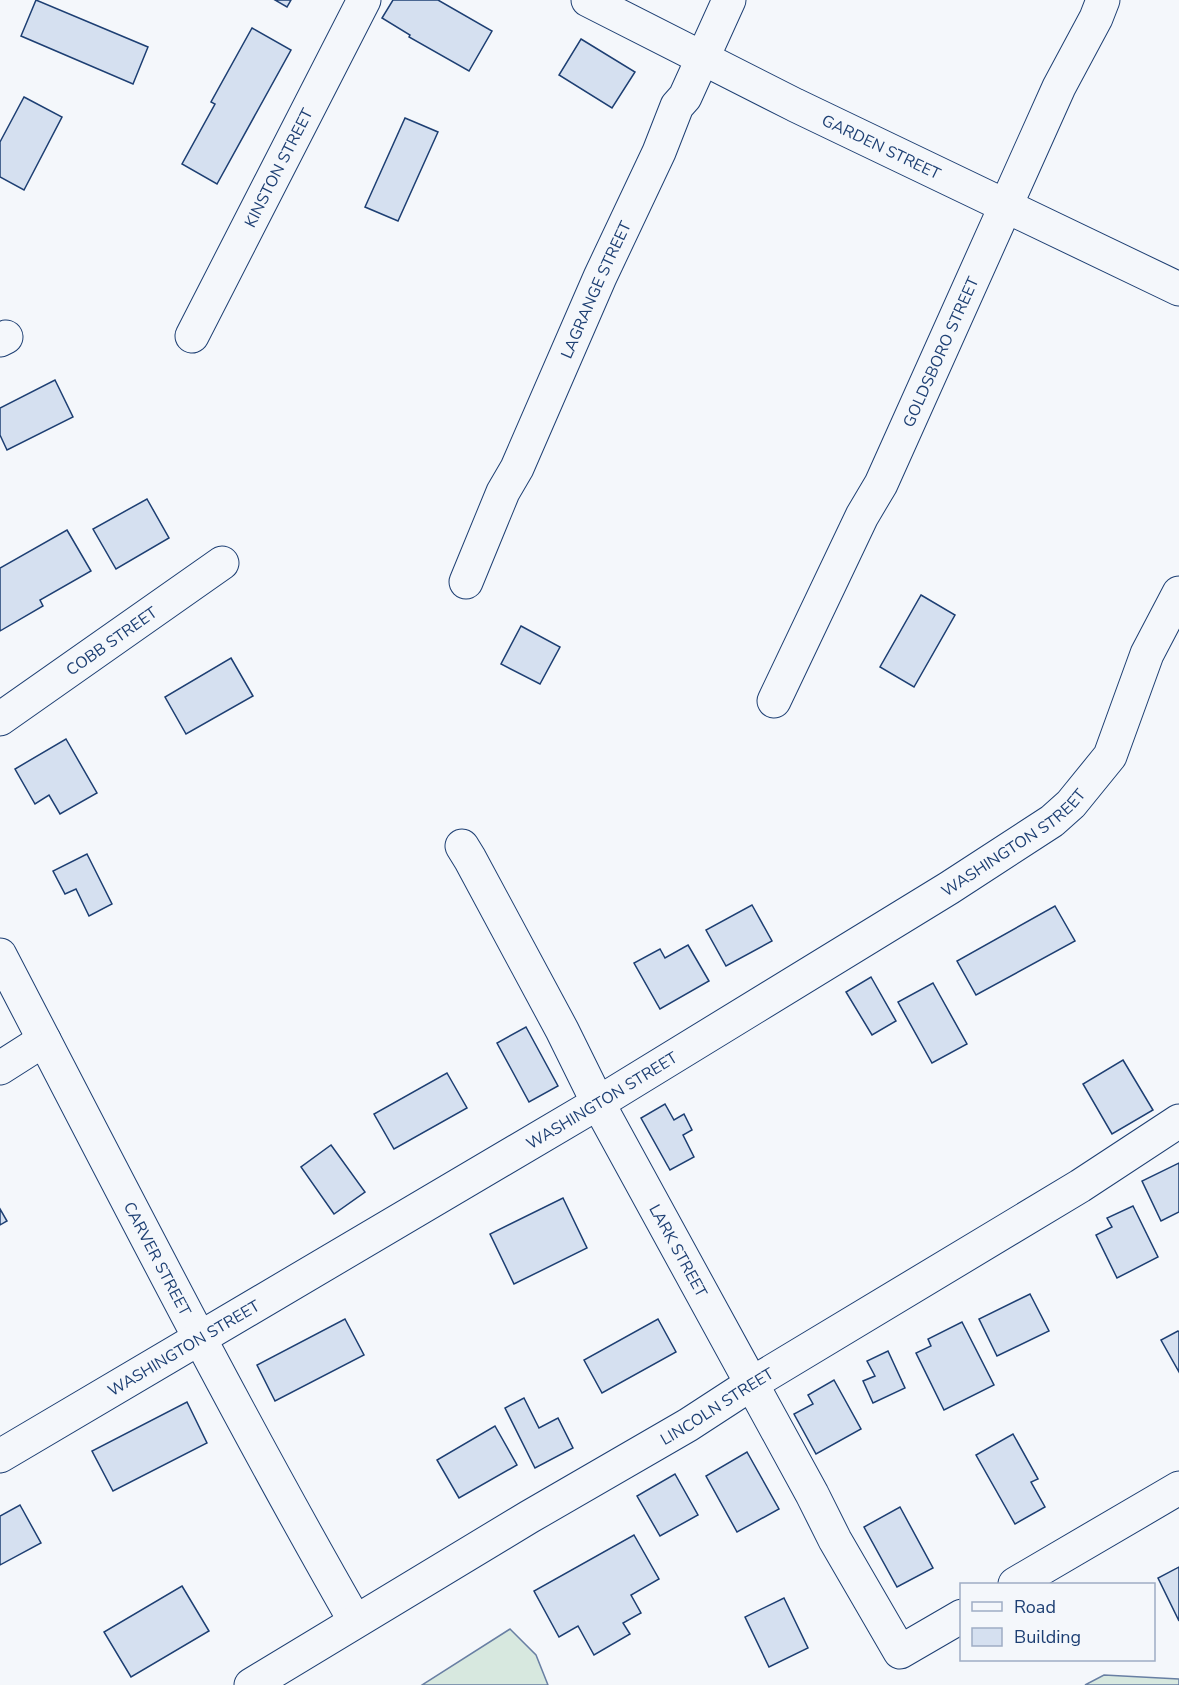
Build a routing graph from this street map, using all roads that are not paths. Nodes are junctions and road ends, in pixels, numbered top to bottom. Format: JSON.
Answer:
{"nodes":[{"id":1,"x":364,"y":0,"type":"edge"},
{"id":2,"x":588,"y":0,"type":"edge"},
{"id":3,"x":729,"y":0,"type":"edge"},
{"id":4,"x":1103,"y":0,"type":"edge"},
{"id":5,"x":704,"y":58,"type":"junction"},
{"id":6,"x":1006,"y":206,"type":"junction"},
{"id":7,"x":1179,"y":289,"type":"edge"},
{"id":8,"x":192,"y":336,"type":"dead end"},
{"id":9,"x":222,"y":563,"type":"dead end"},
{"id":10,"x":466,"y":582,"type":"dead end"},
{"id":11,"x":1179,"y":593,"type":"edge"},
{"id":12,"x":774,"y":701,"type":"dead end"},
{"id":13,"x":0,"y":718,"type":"edge"},
{"id":14,"x":462,"y":846,"type":"dead end"},
{"id":15,"x":0,"y":955,"type":"edge"},
{"id":16,"x":44,"y":1040,"type":"junction"},
{"id":17,"x":0,"y":1068,"type":"edge"},
{"id":18,"x":598,"y":1103,"type":"junction"},
{"id":19,"x":1179,"y":1121,"type":"edge"},
{"id":20,"x":201,"y":1340,"type":"junction"},
{"id":21,"x":751,"y":1384,"type":"junction"},
{"id":22,"x":0,"y":1456,"type":"edge"},
{"id":23,"x":1179,"y":1488,"type":"edge"},
{"id":24,"x":1017,"y":1583,"type":"edge"},
{"id":25,"x":960,"y":1617,"type":"edge"},
{"id":26,"x":355,"y":1621,"type":"junction"},
{"id":27,"x":251,"y":1685,"type":"edge"}],
"edges":[{"from":1,"to":8,"type":"street","name":"KINSTON STREET"},
{"from":2,"to":5,"type":"street","name":"GARDEN STREET"},
{"from":3,"to":5,"type":"street","name":"LAGRANGE STREET"},
{"from":4,"to":6,"type":"street","name":"GOLDSBORO STREET"},
{"from":5,"to":6,"type":"street","name":"GARDEN STREET"},
{"from":5,"to":10,"type":"street","name":"LAGRANGE STREET"},
{"from":6,"to":7,"type":"street","name":"GARDEN STREET"},
{"from":6,"to":12,"type":"street","name":"GOLDSBORO STREET"},
{"from":9,"to":13,"type":"street","name":"COBB STREET"},
{"from":11,"to":18,"type":"street","name":"WASHINGTON STREET"},
{"from":14,"to":18,"type":"street","name":"LARK STREET"},
{"from":15,"to":16,"type":"street","name":"CARVER STREET"},
{"from":16,"to":17,"type":"street"},
{"from":16,"to":20,"type":"street","name":"CARVER STREET"},
{"from":18,"to":20,"type":"street","name":"WASHINGTON STREET"},
{"from":18,"to":21,"type":"street","name":"LARK STREET"},
{"from":19,"to":21,"type":"street","name":"LINCOLN STREET"},
{"from":20,"to":22,"type":"street","name":"WASHINGTON STREET"},
{"from":20,"to":26,"type":"street","name":"CARVER STREET"},
{"from":21,"to":25,"type":"street","name":"LARK STREET"},
{"from":21,"to":26,"type":"street","name":"LINCOLN STREET"},
{"from":23,"to":24,"type":"street"},
{"from":26,"to":27,"type":"street","name":"LINCOLN STREET"}]}
